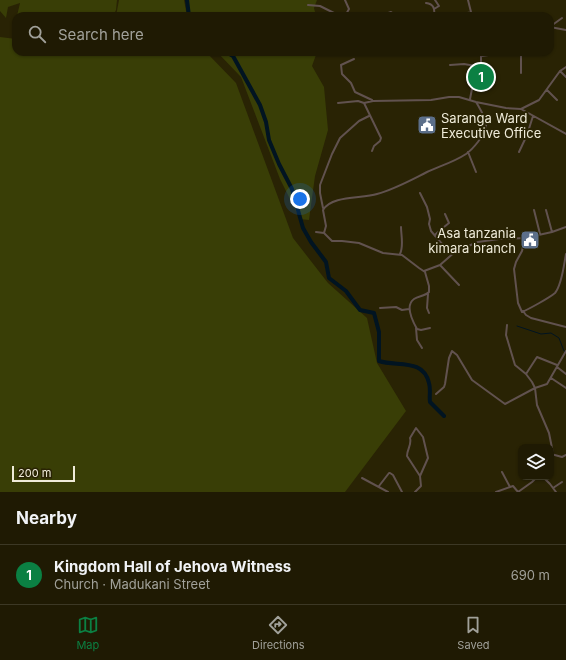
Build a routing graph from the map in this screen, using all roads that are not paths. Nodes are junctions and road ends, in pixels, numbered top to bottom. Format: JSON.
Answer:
{"nodes":[{"id":1,"x":345,"y":0,"type":"edge"},
{"id":2,"x":435,"y":0,"type":"edge"},
{"id":3,"x":468,"y":0,"type":"edge"},
{"id":4,"x":426,"y":4,"type":"dead end"},
{"id":5,"x":308,"y":5,"type":"dead end"},
{"id":6,"x":434,"y":9,"type":"joint"},
{"id":7,"x":332,"y":12,"type":"edge"},
{"id":8,"x":347,"y":12,"type":"edge"},
{"id":9,"x":471,"y":12,"type":"edge"},
{"id":10,"x":562,"y":18,"type":"dead end"},
{"id":11,"x":554,"y":24,"type":"edge"},
{"id":12,"x":554,"y":28,"type":"edge"},
{"id":13,"x":566,"y":30,"type":"edge"},
{"id":14,"x":482,"y":56,"type":"edge"},
{"id":15,"x":521,"y":56,"type":"edge"},
{"id":16,"x":354,"y":59,"type":"dead end"},
{"id":17,"x":450,"y":64,"type":"dead end"},
{"id":18,"x":566,"y":66,"type":"edge"},
{"id":19,"x":481,"y":68,"type":"junction"},
{"id":20,"x":560,"y":71,"type":"junction"},
{"id":21,"x":522,"y":72,"type":"dead end"},
{"id":22,"x":566,"y":77,"type":"edge"},
{"id":23,"x":547,"y":90,"type":"junction"},
{"id":24,"x":470,"y":99,"type":"junction"},
{"id":25,"x":557,"y":100,"type":"dead end"},
{"id":26,"x":373,"y":101,"type":"junction"},
{"id":27,"x":476,"y":102,"type":"junction"},
{"id":28,"x":338,"y":103,"type":"dead end"},
{"id":29,"x":364,"y":103,"type":"junction"},
{"id":30,"x":521,"y":109,"type":"junction"},
{"id":31,"x":369,"y":116,"type":"junction"},
{"id":32,"x":533,"y":116,"type":"junction"},
{"id":33,"x":566,"y":134,"type":"edge"},
{"id":34,"x":372,"y":150,"type":"dead end"},
{"id":35,"x":468,"y":152,"type":"junction"},
{"id":36,"x":518,"y":152,"type":"dead end"},
{"id":37,"x":476,"y":172,"type":"dead end"},
{"id":38,"x":420,"y":193,"type":"dead end"},
{"id":39,"x":323,"y":208,"type":"junction"},
{"id":40,"x":534,"y":210,"type":"dead end"},
{"id":41,"x":546,"y":210,"type":"dead end"},
{"id":42,"x":445,"y":214,"type":"dead end"},
{"id":43,"x":401,"y":227,"type":"dead end"},
{"id":44,"x":566,"y":227,"type":"edge"},
{"id":45,"x":316,"y":232,"type":"dead end"},
{"id":46,"x":552,"y":232,"type":"junction"},
{"id":47,"x":324,"y":233,"type":"junction"},
{"id":48,"x":540,"y":234,"type":"junction"},
{"id":49,"x":436,"y":235,"type":"junction"},
{"id":50,"x":525,"y":238,"type":"junction"},
{"id":51,"x":456,"y":251,"type":"junction"},
{"id":52,"x":400,"y":254,"type":"junction"},
{"id":53,"x":566,"y":254,"type":"edge"},
{"id":54,"x":440,"y":265,"type":"junction"},
{"id":55,"x":424,"y":271,"type":"junction"},
{"id":56,"x":459,"y":285,"type":"dead end"},
{"id":57,"x":428,"y":294,"type":"junction"},
{"id":58,"x":380,"y":308,"type":"dead end"},
{"id":59,"x":409,"y":309,"type":"junction"},
{"id":60,"x":523,"y":311,"type":"junction"},
{"id":61,"x":429,"y":312,"type":"dead end"},
{"id":62,"x":507,"y":325,"type":"dead end"},
{"id":63,"x":416,"y":327,"type":"junction"},
{"id":64,"x":430,"y":328,"type":"dead end"},
{"id":65,"x":566,"y":328,"type":"edge"},
{"id":66,"x":422,"y":348,"type":"dead end"},
{"id":67,"x":566,"y":351,"type":"edge"},
{"id":68,"x":557,"y":366,"type":"junction"},
{"id":69,"x":526,"y":374,"type":"junction"},
{"id":70,"x":566,"y":374,"type":"edge"},
{"id":71,"x":551,"y":378,"type":"junction"},
{"id":72,"x":535,"y":388,"type":"junction"},
{"id":73,"x":566,"y":388,"type":"edge"},
{"id":74,"x":436,"y":394,"type":"dead end"},
{"id":75,"x":551,"y":444,"type":"edge"},
{"id":76,"x":554,"y":454,"type":"edge"},
{"id":77,"x":566,"y":455,"type":"edge"},
{"id":78,"x":502,"y":472,"type":"dead end"},
{"id":79,"x":420,"y":476,"type":"junction"},
{"id":80,"x":362,"y":478,"type":"dead end"},
{"id":81,"x":534,"y":480,"type":"edge"},
{"id":82,"x":546,"y":480,"type":"edge"},
{"id":83,"x":562,"y":482,"type":"dead end"},
{"id":84,"x":379,"y":486,"type":"junction"},
{"id":85,"x":510,"y":487,"type":"junction"},
{"id":86,"x":553,"y":488,"type":"junction"},
{"id":87,"x":388,"y":492,"type":"edge"},
{"id":88,"x":402,"y":492,"type":"edge"},
{"id":89,"x":415,"y":492,"type":"edge"},
{"id":90,"x":496,"y":492,"type":"edge"},
{"id":91,"x":556,"y":492,"type":"edge"}],
"edges":[{"from":1,"to":8,"type":"street"},
{"from":2,"to":6,"type":"street"},
{"from":3,"to":9,"type":"street"},
{"from":4,"to":6,"type":"street"},
{"from":5,"to":7,"type":"street"},
{"from":10,"to":11,"type":"street"},
{"from":12,"to":13,"type":"street"},
{"from":14,"to":19,"type":"street"},
{"from":15,"to":21,"type":"street"},
{"from":16,"to":26,"type":"street"},
{"from":17,"to":19,"type":"street"},
{"from":18,"to":20,"type":"street"},
{"from":19,"to":24,"type":"street"},
{"from":20,"to":22,"type":"street"},
{"from":20,"to":23,"type":"street"},
{"from":23,"to":25,"type":"street"},
{"from":23,"to":30,"type":"street"},
{"from":24,"to":26,"type":"street"},
{"from":24,"to":27,"type":"street"},
{"from":26,"to":29,"type":"street"},
{"from":27,"to":30,"type":"street"},
{"from":27,"to":35,"type":"street"},
{"from":28,"to":29,"type":"street"},
{"from":29,"to":31,"type":"street"},
{"from":30,"to":32,"type":"street"},
{"from":31,"to":34,"type":"street"},
{"from":31,"to":39,"type":"street"},
{"from":32,"to":33,"type":"street"},
{"from":32,"to":36,"type":"street"},
{"from":35,"to":37,"type":"street"},
{"from":35,"to":39,"type":"street"},
{"from":38,"to":49,"type":"street"},
{"from":39,"to":47,"type":"street"},
{"from":40,"to":48,"type":"street"},
{"from":41,"to":46,"type":"street"},
{"from":42,"to":49,"type":"street"},
{"from":43,"to":52,"type":"street"},
{"from":44,"to":46,"type":"street"},
{"from":45,"to":47,"type":"street"},
{"from":46,"to":48,"type":"street"},
{"from":47,"to":52,"type":"street"},
{"from":48,"to":50,"type":"street"},
{"from":49,"to":51,"type":"street"},
{"from":50,"to":51,"type":"street"},
{"from":50,"to":60,"type":"street"},
{"from":51,"to":54,"type":"street"},
{"from":52,"to":55,"type":"street"},
{"from":53,"to":60,"type":"street"},
{"from":54,"to":55,"type":"street"},
{"from":54,"to":56,"type":"street"},
{"from":55,"to":57,"type":"street"},
{"from":57,"to":59,"type":"street"},
{"from":57,"to":61,"type":"street"},
{"from":58,"to":59,"type":"street"},
{"from":59,"to":63,"type":"street"},
{"from":60,"to":65,"type":"street"},
{"from":62,"to":69,"type":"street"},
{"from":63,"to":64,"type":"street"},
{"from":63,"to":66,"type":"street"},
{"from":67,"to":68,"type":"street"},
{"from":68,"to":69,"type":"street"},
{"from":68,"to":70,"type":"street"},
{"from":68,"to":71,"type":"street"},
{"from":69,"to":72,"type":"street"},
{"from":71,"to":72,"type":"street"},
{"from":71,"to":73,"type":"street"},
{"from":72,"to":74,"type":"street"},
{"from":72,"to":75,"type":"street"},
{"from":76,"to":77,"type":"street"},
{"from":78,"to":85,"type":"street"},
{"from":79,"to":79,"type":"street"},
{"from":79,"to":89,"type":"street"},
{"from":80,"to":84,"type":"street"},
{"from":81,"to":85,"type":"street"},
{"from":82,"to":86,"type":"street"},
{"from":83,"to":86,"type":"street"},
{"from":84,"to":87,"type":"street"},
{"from":84,"to":88,"type":"street"},
{"from":85,"to":90,"type":"street"},
{"from":86,"to":91,"type":"street"}]}
